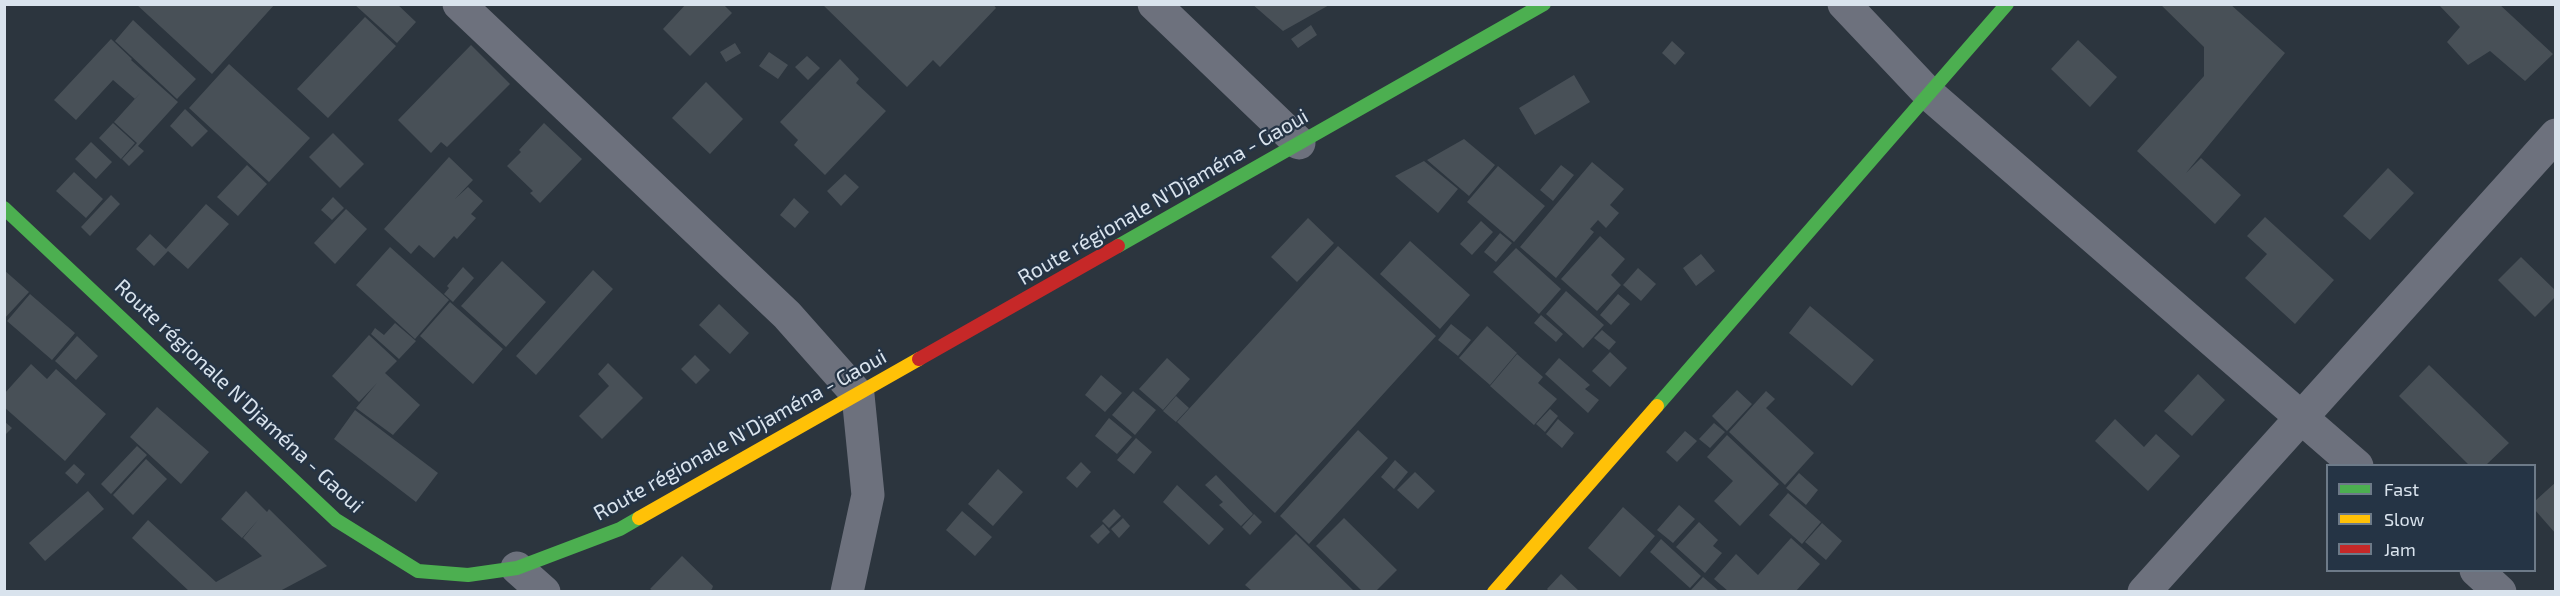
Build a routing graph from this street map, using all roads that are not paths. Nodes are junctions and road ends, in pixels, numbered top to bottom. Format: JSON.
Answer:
{"nodes":[{"id":1,"x":459,"y":4,"type":"edge"},
{"id":2,"x":1154,"y":4,"type":"edge"},
{"id":3,"x":1544,"y":4,"type":"edge"},
{"id":4,"x":1844,"y":4,"type":"edge"},
{"id":5,"x":2007,"y":4,"type":"edge"},
{"id":6,"x":1930,"y":94,"type":"junction"},
{"id":7,"x":2556,"y":135,"type":"edge"},
{"id":8,"x":1299,"y":143,"type":"junction"},
{"id":9,"x":4,"y":208,"type":"edge"},
{"id":10,"x":858,"y":395,"type":"junction"},
{"id":11,"x":2302,"y":417,"type":"junction"},
{"id":12,"x":2356,"y":464,"type":"edge"},
{"id":13,"x":517,"y":568,"type":"junction"},
{"id":14,"x":2478,"y":572,"type":"edge"},
{"id":15,"x":455,"y":583,"type":"edge"},
{"id":16,"x":544,"y":591,"type":"edge"},
{"id":17,"x":847,"y":591,"type":"edge"},
{"id":18,"x":1494,"y":591,"type":"edge"},
{"id":19,"x":2144,"y":591,"type":"edge"},
{"id":20,"x":2500,"y":591,"type":"edge"}],
"edges":[{"from":1,"to":10,"type":"street"},
{"from":2,"to":8,"type":"street"},
{"from":3,"to":8,"type":"street","name":"Route régionale N'Djaména - Gaoui"},
{"from":4,"to":6,"type":"street"},
{"from":5,"to":6,"type":"street"},
{"from":6,"to":11,"type":"street"},
{"from":6,"to":18,"type":"street"},
{"from":7,"to":11,"type":"street"},
{"from":8,"to":10,"type":"street","name":"Route régionale N'Djaména - Gaoui"},
{"from":9,"to":15,"type":"street","name":"Route régionale N'Djaména - Gaoui"},
{"from":10,"to":13,"type":"street","name":"Route régionale N'Djaména - Gaoui"},
{"from":10,"to":17,"type":"street"},
{"from":11,"to":12,"type":"street"},
{"from":11,"to":19,"type":"street"},
{"from":13,"to":15,"type":"street","name":"Route régionale N'Djaména - Gaoui"},
{"from":13,"to":16,"type":"street"},
{"from":14,"to":20,"type":"street"}]}
